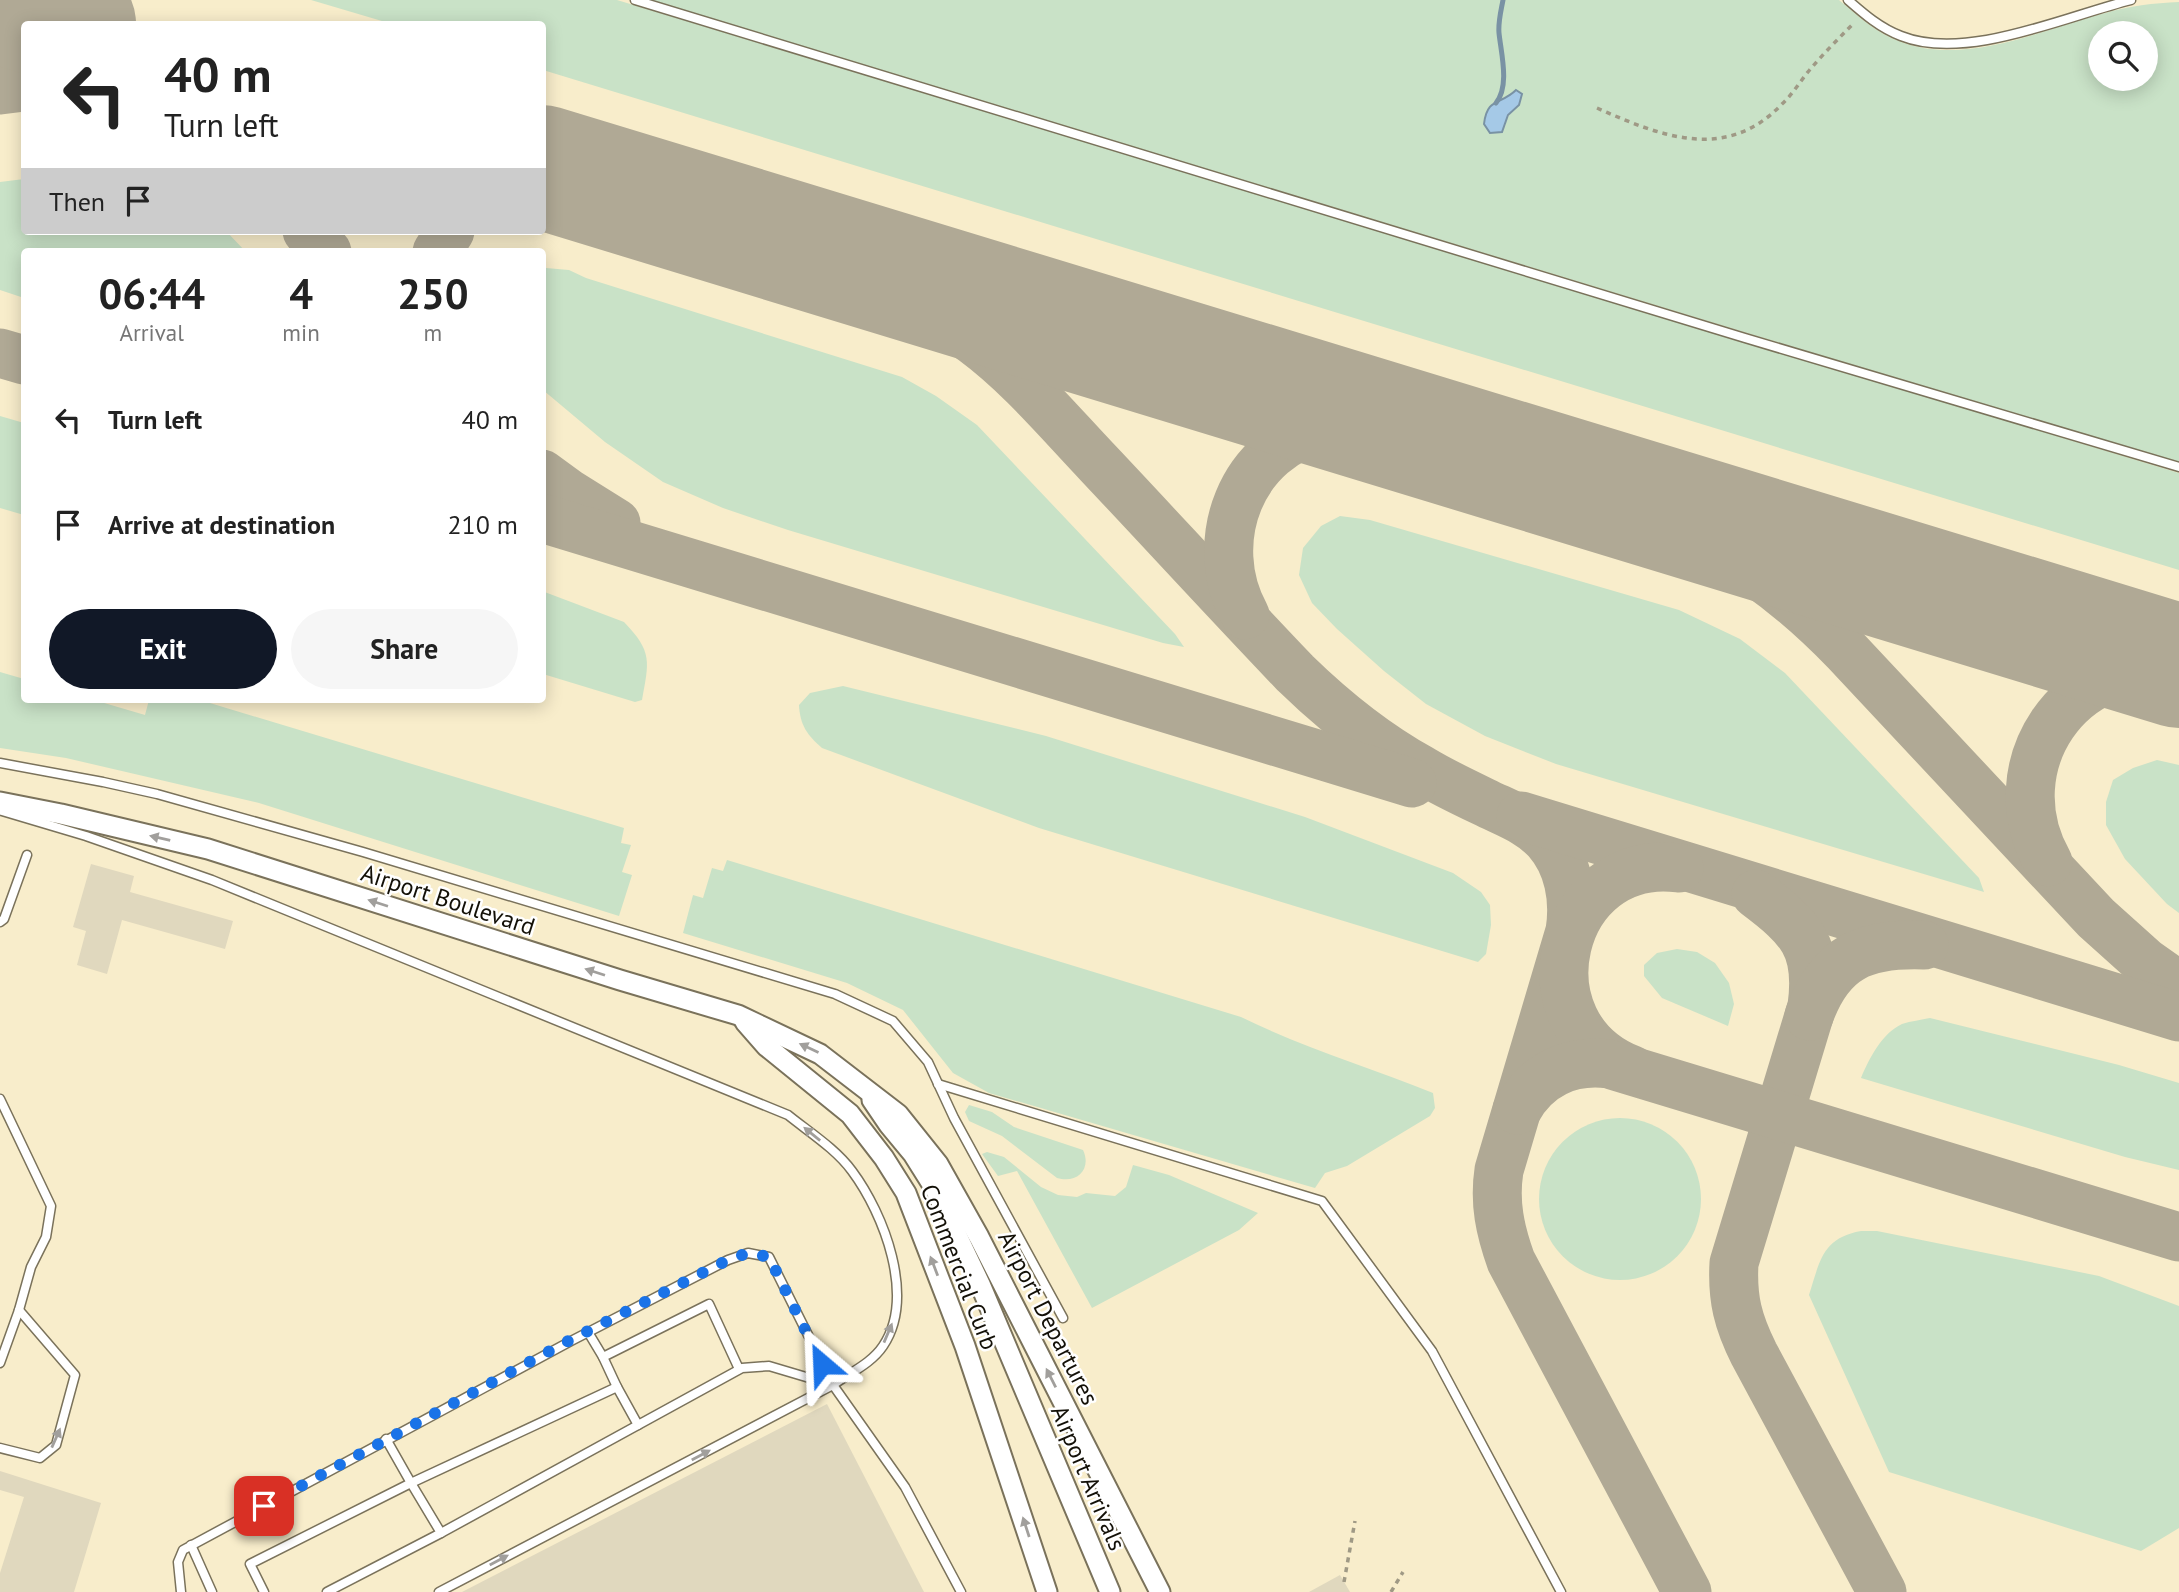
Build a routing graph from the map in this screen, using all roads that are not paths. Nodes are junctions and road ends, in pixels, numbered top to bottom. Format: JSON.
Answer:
{"nodes":[{"id":1,"x":635,"y":0,"type":"edge"},
{"id":2,"x":1848,"y":0,"type":"edge"},
{"id":3,"x":2131,"y":0,"type":"edge"},
{"id":4,"x":2179,"y":467,"type":"edge"},
{"id":5,"x":0,"y":764,"type":"edge"},
{"id":6,"x":0,"y":802,"type":"edge"},
{"id":7,"x":0,"y":811,"type":"edge"},
{"id":8,"x":27,"y":855,"type":"dead end"},
{"id":9,"x":0,"y":922,"type":"edge"},
{"id":10,"x":738,"y":1015,"type":"junction"},
{"id":11,"x":938,"y":1083,"type":"junction"},
{"id":12,"x":864,"y":1088,"type":"junction"},
{"id":13,"x":0,"y":1099,"type":"edge"},
{"id":14,"x":19,"y":1310,"type":"junction"},
{"id":15,"x":1063,"y":1318,"type":"dead end"},
{"id":16,"x":588,"y":1332,"type":"junction"},
{"id":17,"x":603,"y":1357,"type":"junction"},
{"id":18,"x":0,"y":1363,"type":"edge"},
{"id":19,"x":739,"y":1369,"type":"junction"},
{"id":20,"x":833,"y":1385,"type":"junction"},
{"id":21,"x":617,"y":1387,"type":"junction"},
{"id":22,"x":638,"y":1425,"type":"junction"},
{"id":23,"x":386,"y":1439,"type":"junction"},
{"id":24,"x":0,"y":1448,"type":"edge"},
{"id":25,"x":411,"y":1483,"type":"junction"},
{"id":26,"x":441,"y":1533,"type":"junction"},
{"id":27,"x":191,"y":1545,"type":"junction"},
{"id":28,"x":181,"y":1592,"type":"edge"},
{"id":29,"x":212,"y":1592,"type":"edge"},
{"id":30,"x":264,"y":1592,"type":"edge"},
{"id":31,"x":327,"y":1592,"type":"edge"},
{"id":32,"x":439,"y":1592,"type":"edge"},
{"id":33,"x":961,"y":1592,"type":"edge"},
{"id":34,"x":1047,"y":1592,"type":"edge"},
{"id":35,"x":1110,"y":1592,"type":"edge"},
{"id":36,"x":1160,"y":1592,"type":"edge"},
{"id":37,"x":1561,"y":1592,"type":"edge"}],
"edges":[{"from":1,"to":4,"type":"lane"},
{"from":2,"to":3,"type":"lane"},
{"from":5,"to":11,"type":"lane"},
{"from":10,"to":6,"type":"street","name":"Airport Boulevard","one_way":true},
{"from":20,"to":7,"type":"lane","one_way":true},
{"from":8,"to":9,"type":"lane"},
{"from":12,"to":10,"type":"street","name":"Airport Boulevard","one_way":true},
{"from":34,"to":10,"type":"street","name":"Commercial Curb","one_way":true},
{"from":11,"to":15,"type":"lane"},
{"from":11,"to":37,"type":"lane"},
{"from":12,"to":35,"type":"street","name":"Airport Arrivals"},
{"from":36,"to":12,"type":"street","name":"Airport Departures","one_way":true},
{"from":13,"to":14,"type":"lane"},
{"from":14,"to":18,"type":"lane"},
{"from":24,"to":14,"type":"lane","one_way":true},
{"from":16,"to":17,"type":"lane"},
{"from":16,"to":20,"type":"lane"},
{"from":16,"to":23,"type":"lane"},
{"from":17,"to":19,"type":"lane"},
{"from":17,"to":21,"type":"lane"},
{"from":19,"to":20,"type":"lane"},
{"from":19,"to":22,"type":"lane"},
{"from":32,"to":20,"type":"lane","one_way":true},
{"from":20,"to":33,"type":"lane"},
{"from":21,"to":22,"type":"lane"},
{"from":21,"to":25,"type":"lane"},
{"from":22,"to":26,"type":"lane"},
{"from":23,"to":25,"type":"lane"},
{"from":23,"to":27,"type":"lane"},
{"from":25,"to":26,"type":"lane"},
{"from":25,"to":30,"type":"lane"},
{"from":26,"to":31,"type":"lane"},
{"from":27,"to":28,"type":"lane"},
{"from":27,"to":29,"type":"lane"}]}
